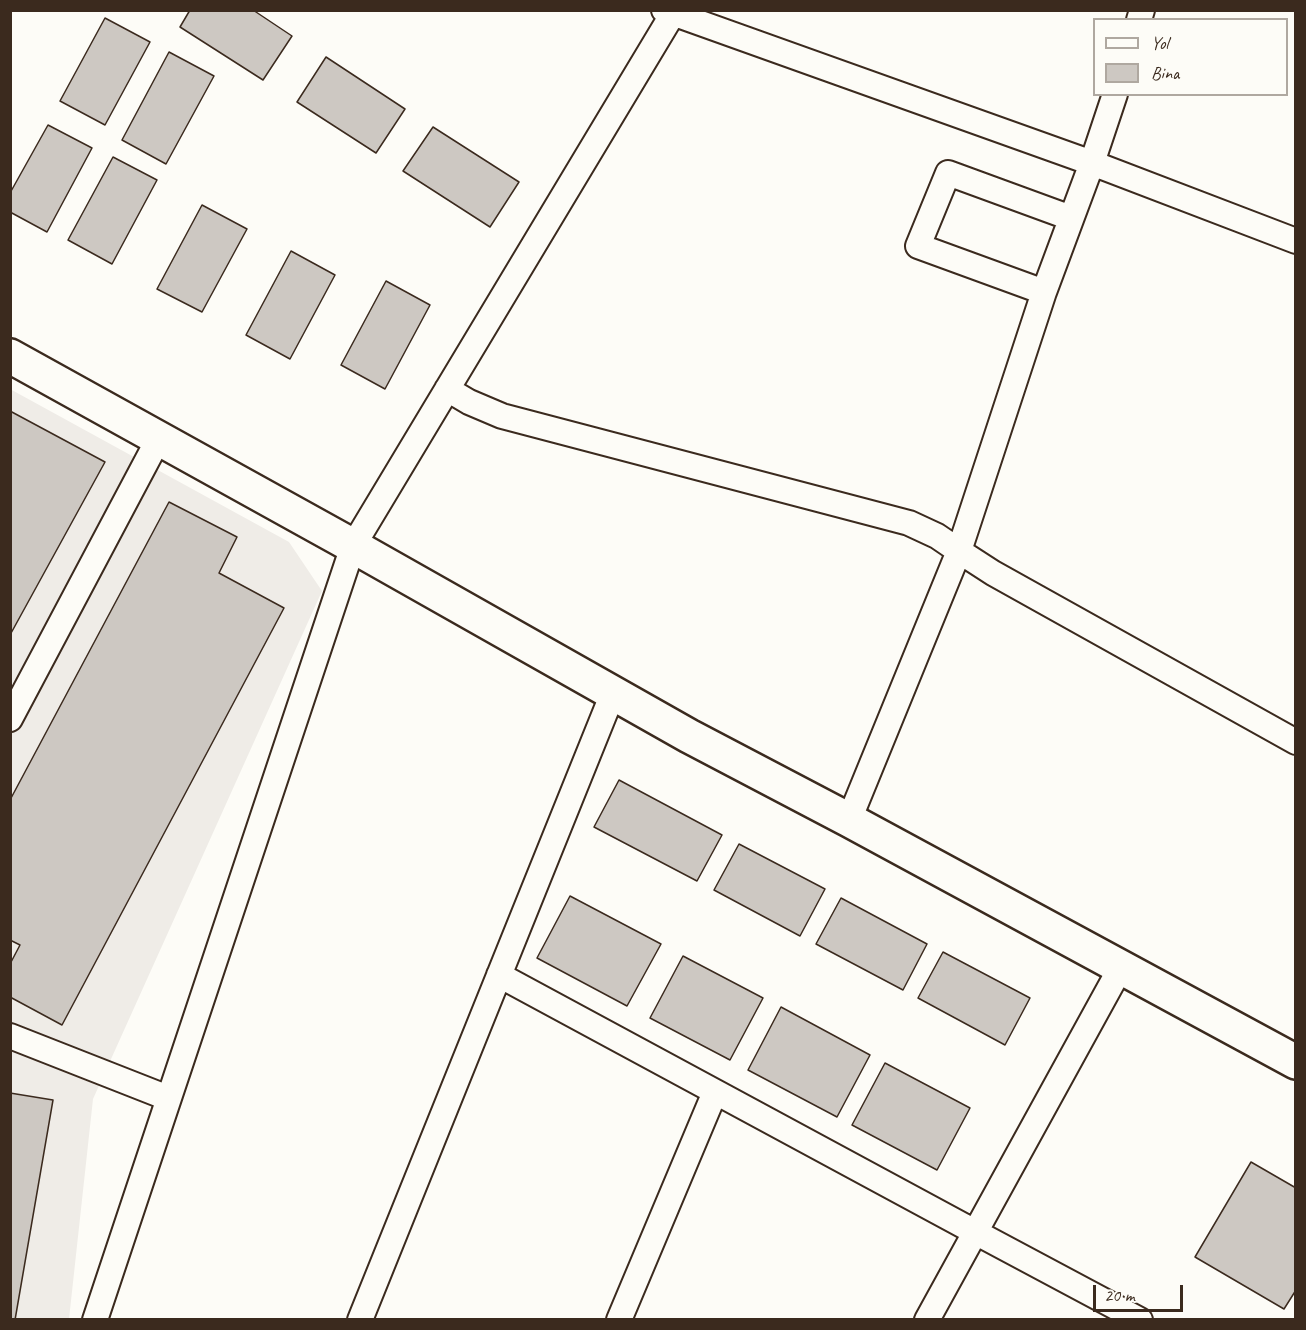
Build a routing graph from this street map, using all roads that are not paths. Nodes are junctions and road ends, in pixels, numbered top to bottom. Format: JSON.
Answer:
{"nodes":[{"id":1,"x":671,"y":12,"type":"edge"},
{"id":2,"x":1114,"y":96,"type":"edge"},
{"id":3,"x":1092,"y":163,"type":"junction"},
{"id":4,"x":1071,"y":218,"type":"junction"},
{"id":5,"x":1296,"y":241,"type":"edge"},
{"id":6,"x":1044,"y":292,"type":"junction"},
{"id":7,"x":10,"y":356,"type":"edge"},
{"id":8,"x":447,"y":388,"type":"junction"},
{"id":9,"x":159,"y":438,"type":"junction"},
{"id":10,"x":352,"y":546,"type":"junction"},
{"id":11,"x":959,"y":551,"type":"junction"},
{"id":12,"x":613,"y":693,"type":"junction"},
{"id":13,"x":10,"y":719,"type":"edge"},
{"id":14,"x":1296,"y":742,"type":"edge"},
{"id":15,"x":849,"y":820,"type":"junction"},
{"id":16,"x":1121,"y":967,"type":"junction"},
{"id":17,"x":499,"y":975,"type":"junction"},
{"id":18,"x":10,"y":1036,"type":"edge"},
{"id":19,"x":1296,"y":1062,"type":"edge"},
{"id":20,"x":715,"y":1092,"type":"junction"},
{"id":21,"x":168,"y":1098,"type":"junction"},
{"id":22,"x":975,"y":1232,"type":"junction"},
{"id":23,"x":95,"y":1320,"type":"edge"},
{"id":24,"x":360,"y":1320,"type":"edge"},
{"id":25,"x":619,"y":1320,"type":"edge"},
{"id":26,"x":927,"y":1320,"type":"edge"},
{"id":27,"x":1140,"y":1320,"type":"edge"}],
"edges":[{"from":1,"to":3,"type":"street"},
{"from":1,"to":8,"type":"street"},
{"from":2,"to":3,"type":"street"},
{"from":3,"to":4,"type":"street"},
{"from":3,"to":5,"type":"street"},
{"from":4,"to":6,"type":"street"},
{"from":4,"to":6,"type":"street"},
{"from":6,"to":11,"type":"street"},
{"from":7,"to":9,"type":"street"},
{"from":8,"to":10,"type":"street"},
{"from":8,"to":11,"type":"street"},
{"from":9,"to":10,"type":"street"},
{"from":9,"to":13,"type":"street"},
{"from":10,"to":12,"type":"street"},
{"from":10,"to":21,"type":"street"},
{"from":11,"to":14,"type":"street"},
{"from":11,"to":15,"type":"street"},
{"from":12,"to":15,"type":"street"},
{"from":12,"to":17,"type":"street"},
{"from":15,"to":16,"type":"street"},
{"from":16,"to":19,"type":"street"},
{"from":16,"to":22,"type":"street"},
{"from":17,"to":20,"type":"street"},
{"from":17,"to":24,"type":"street"},
{"from":18,"to":21,"type":"street"},
{"from":20,"to":22,"type":"street"},
{"from":20,"to":25,"type":"street"},
{"from":21,"to":23,"type":"street"},
{"from":22,"to":26,"type":"street"},
{"from":22,"to":27,"type":"street"}]}
